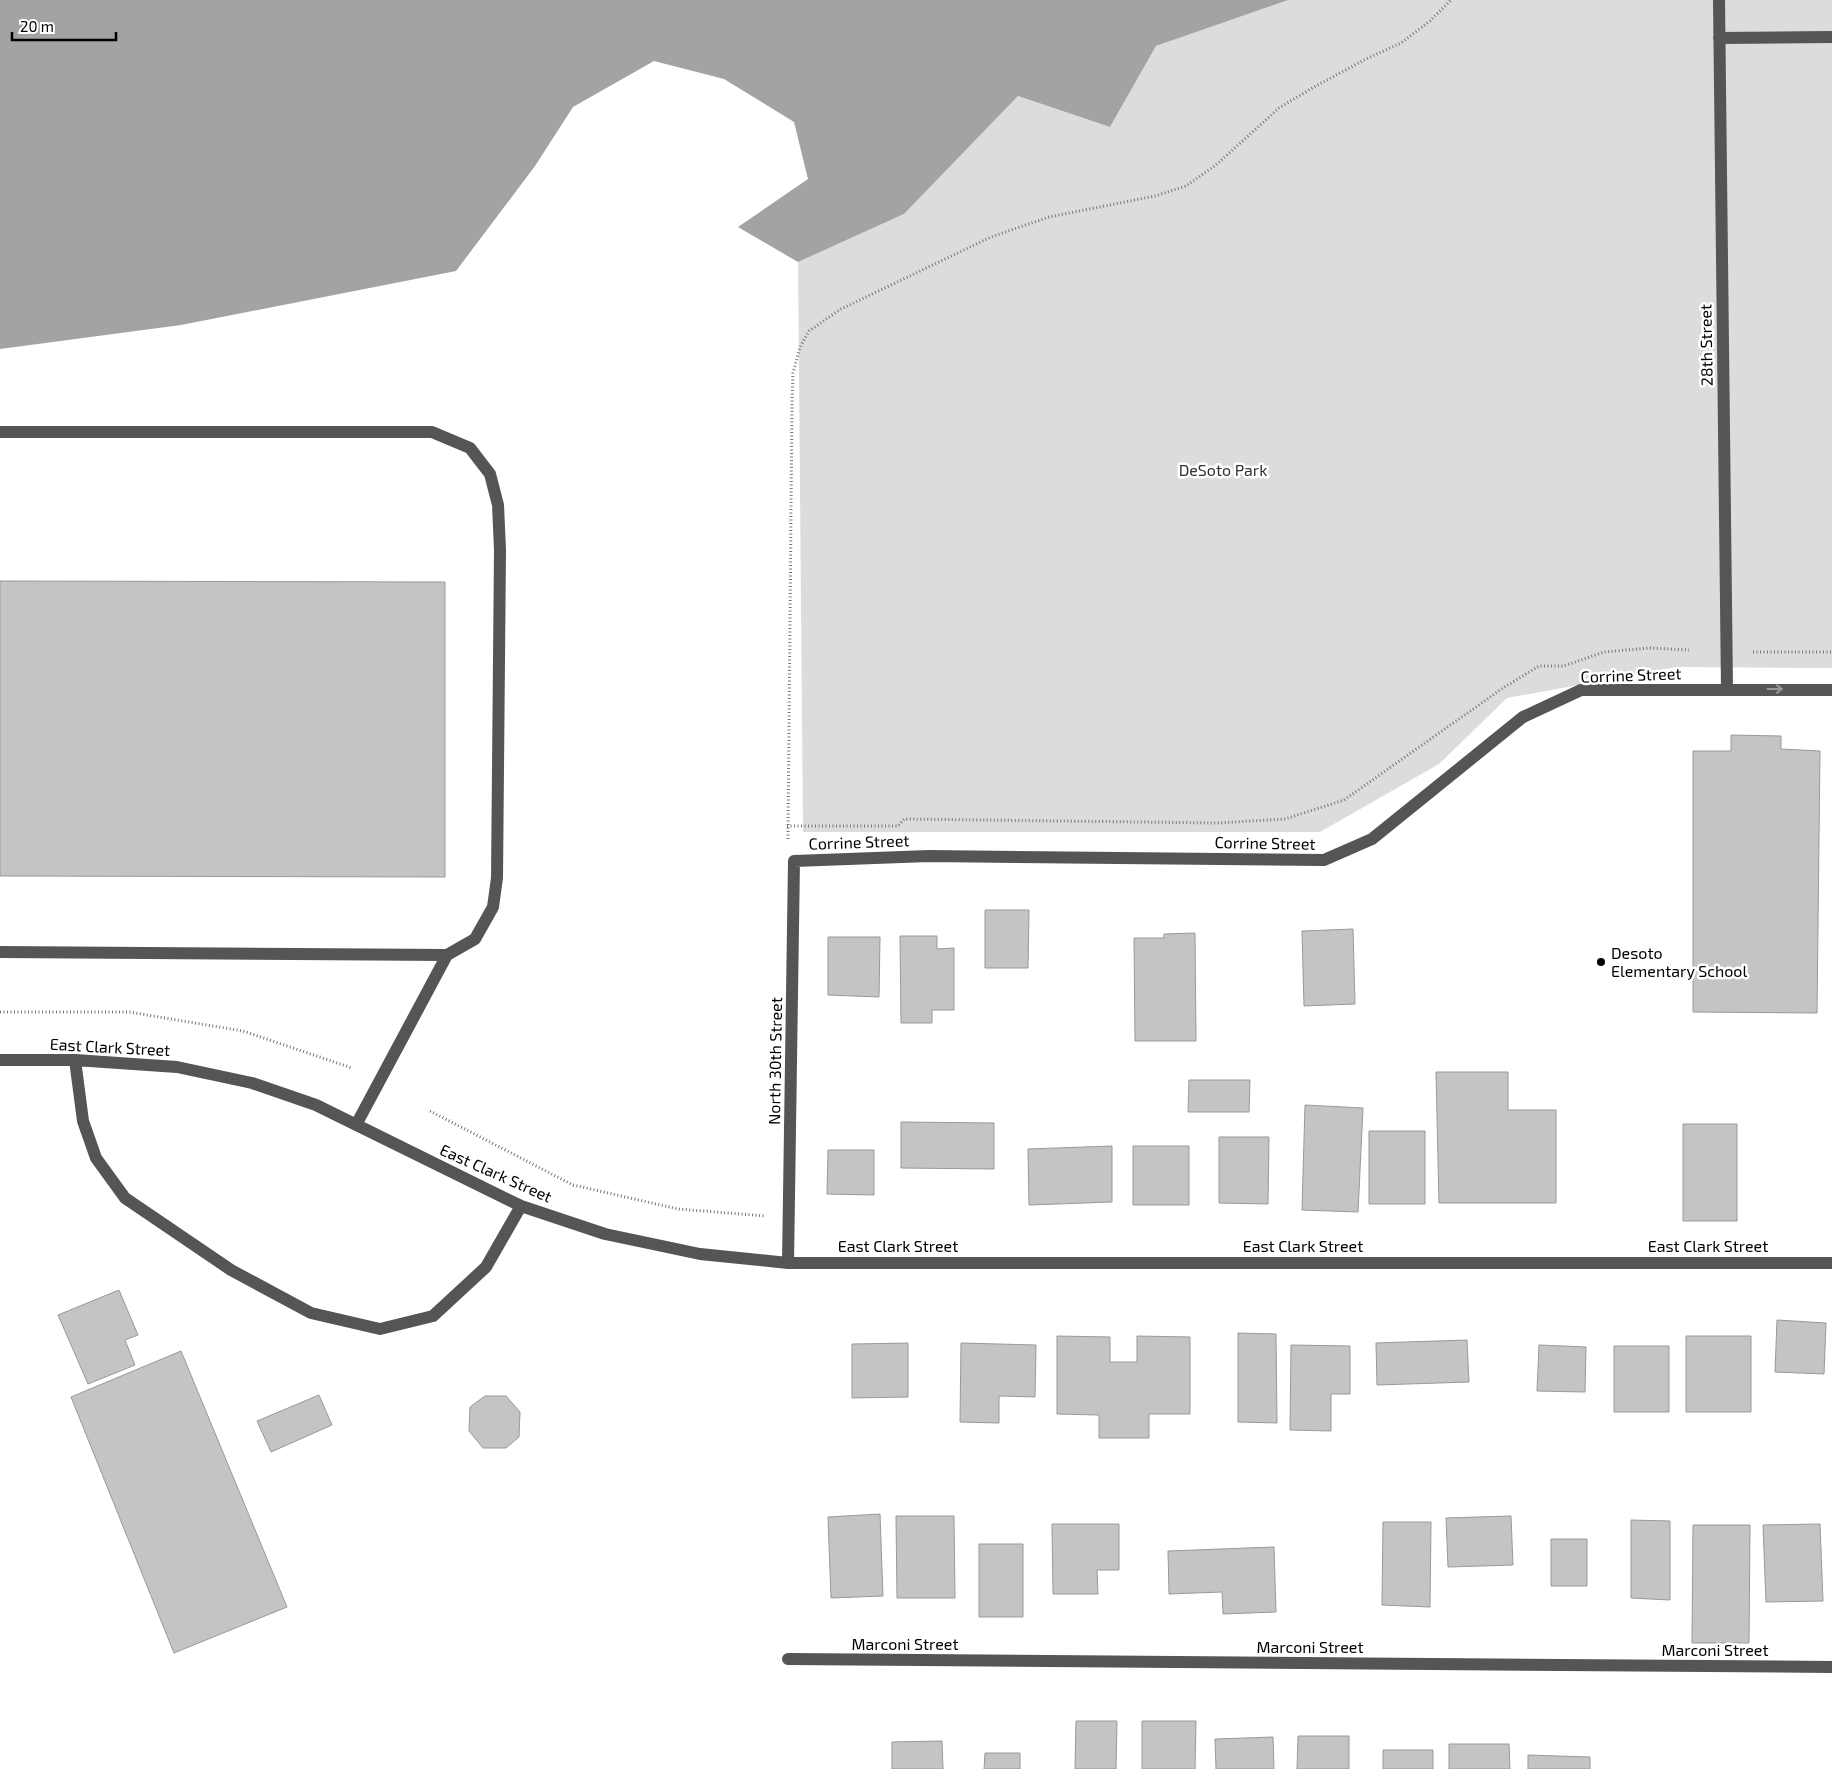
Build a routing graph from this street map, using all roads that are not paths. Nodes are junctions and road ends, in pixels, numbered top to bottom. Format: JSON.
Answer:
{"nodes":[{"id":1,"x":1719,"y":0,"type":"edge"},
{"id":2,"x":1832,"y":37,"type":"edge"},
{"id":3,"x":1719,"y":38,"type":"junction"},
{"id":4,"x":0,"y":432,"type":"edge"},
{"id":5,"x":1727,"y":689,"type":"junction"},
{"id":6,"x":1832,"y":690,"type":"edge"},
{"id":7,"x":794,"y":861,"type":"joint"},
{"id":8,"x":0,"y":952,"type":"edge"},
{"id":9,"x":447,"y":954,"type":"junction"},
{"id":10,"x":0,"y":1060,"type":"edge"},
{"id":11,"x":75,"y":1060,"type":"junction"},
{"id":12,"x":356,"y":1125,"type":"junction"},
{"id":13,"x":521,"y":1206,"type":"junction"},
{"id":14,"x":788,"y":1263,"type":"junction"},
{"id":15,"x":1832,"y":1263,"type":"edge"},
{"id":16,"x":788,"y":1660,"type":"dead end"},
{"id":17,"x":1832,"y":1667,"type":"edge"}],
"edges":[{"from":1,"to":3,"type":"street","name":"28th Street"},
{"from":2,"to":3,"type":"street"},
{"from":3,"to":5,"type":"street","name":"28th Street"},
{"from":4,"to":9,"type":"street"},
{"from":5,"to":6,"type":"street","name":"Corrine Street","one_way":true},
{"from":5,"to":7,"type":"street","name":"Corrine Street"},
{"from":7,"to":14,"type":"street","name":"North 30th Street"},
{"from":8,"to":9,"type":"street"},
{"from":9,"to":12,"type":"street"},
{"from":10,"to":11,"type":"street","name":"East Clark Street"},
{"from":11,"to":12,"type":"street","name":"East Clark Street"},
{"from":11,"to":13,"type":"street"},
{"from":12,"to":13,"type":"street","name":"East Clark Street"},
{"from":13,"to":14,"type":"street","name":"East Clark Street"},
{"from":14,"to":15,"type":"street","name":"East Clark Street"},
{"from":16,"to":17,"type":"street","name":"Marconi Street"}]}
